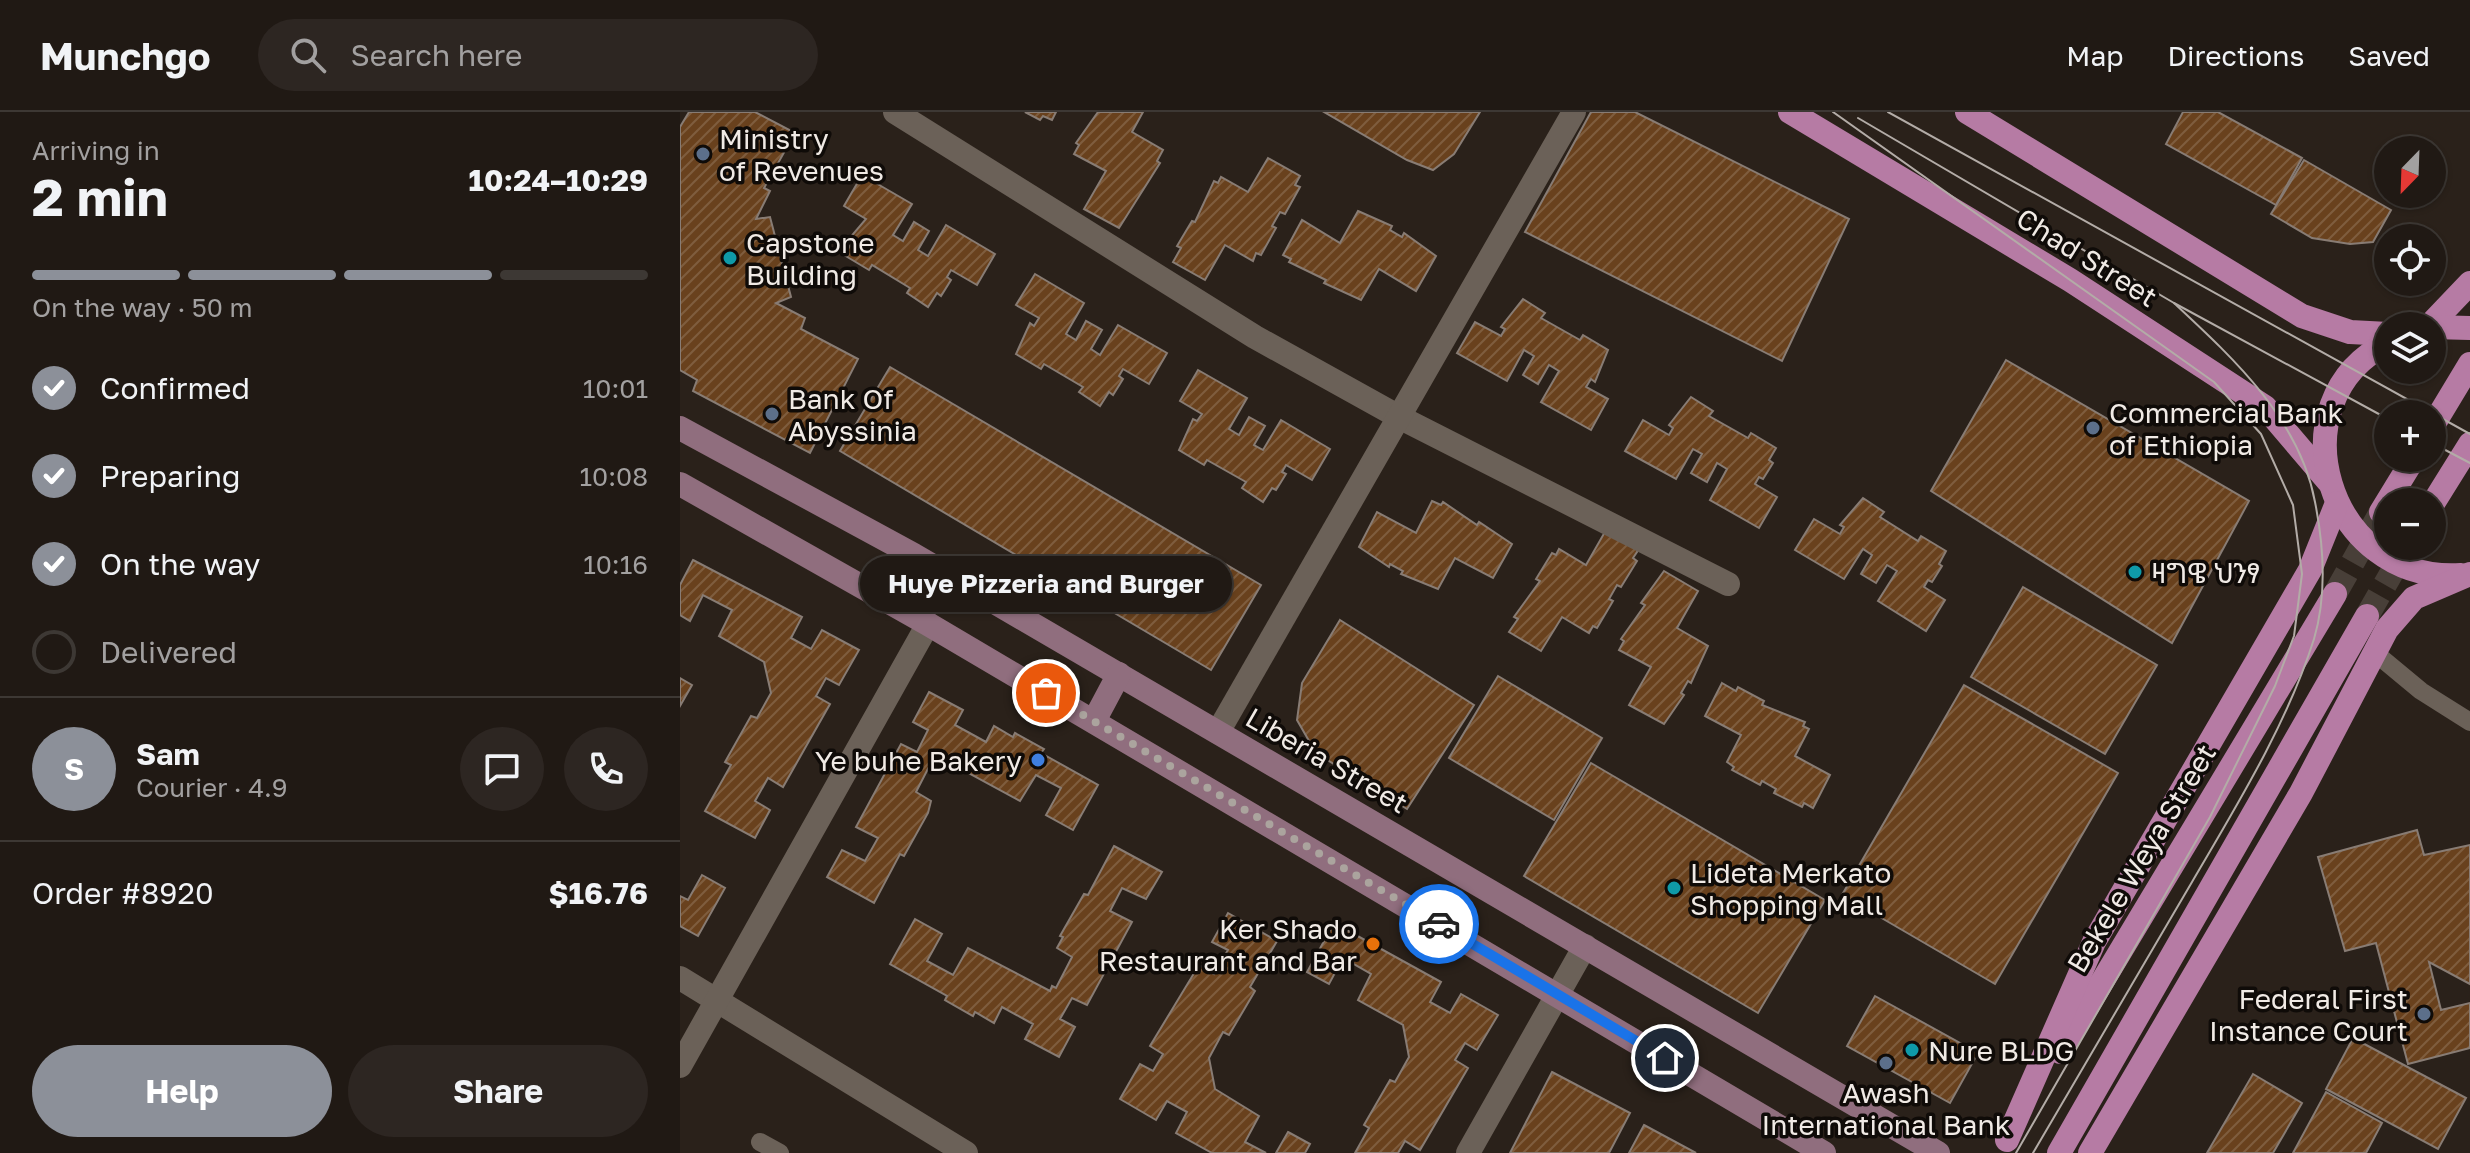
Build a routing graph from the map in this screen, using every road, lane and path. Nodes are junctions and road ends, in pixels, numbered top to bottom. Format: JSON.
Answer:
{"nodes":[{"id":1,"x":895,"y":112,"type":"edge"},
{"id":2,"x":1574,"y":112,"type":"edge"},
{"id":3,"x":1790,"y":112,"type":"edge"},
{"id":4,"x":1967,"y":112,"type":"edge"},
{"id":5,"x":2470,"y":283,"type":"edge"},
{"id":6,"x":2444,"y":312,"type":"edge"},
{"id":7,"x":2446,"y":327,"type":"edge"},
{"id":8,"x":2470,"y":328,"type":"edge"},
{"id":9,"x":2374,"y":333,"type":"edge"},
{"id":10,"x":2374,"y":353,"type":"edge"},
{"id":11,"x":2470,"y":364,"type":"edge"},
{"id":12,"x":2446,"y":404,"type":"edge"},
{"id":13,"x":1401,"y":418,"type":"junction"},
{"id":14,"x":680,"y":428,"type":"edge"},
{"id":15,"x":2470,"y":444,"type":"edge"},
{"id":16,"x":680,"y":484,"type":"edge"},
{"id":17,"x":2443,"y":488,"type":"edge"},
{"id":18,"x":2332,"y":492,"type":"junction"},
{"id":19,"x":2470,"y":574,"type":"edge"},
{"id":20,"x":1728,"y":584,"type":"dead end"},
{"id":21,"x":2335,"y":594,"type":"tunnel mouth"},
{"id":22,"x":2367,"y":616,"type":"tunnel mouth"},
{"id":23,"x":928,"y":624,"type":"junction"},
{"id":24,"x":2374,"y":652,"type":"junction"},
{"id":25,"x":1119,"y":674,"type":"junction"},
{"id":26,"x":1094,"y":721,"type":"junction"},
{"id":27,"x":2470,"y":722,"type":"edge"},
{"id":28,"x":1218,"y":732,"type":"junction"},
{"id":29,"x":1585,"y":946,"type":"junction"},
{"id":30,"x":680,"y":978,"type":"edge"},
{"id":31,"x":1559,"y":995,"type":"junction"},
{"id":32,"x":717,"y":1000,"type":"junction"},
{"id":33,"x":680,"y":1066,"type":"edge"},
{"id":34,"x":760,"y":1142,"type":"dead end"},
{"id":35,"x":2003,"y":1147,"type":"edge"},
{"id":36,"x":780,"y":1153,"type":"edge"},
{"id":37,"x":966,"y":1153,"type":"edge"},
{"id":38,"x":1468,"y":1153,"type":"edge"},
{"id":39,"x":1824,"y":1153,"type":"edge"},
{"id":40,"x":1938,"y":1153,"type":"edge"},
{"id":41,"x":2059,"y":1153,"type":"edge"},
{"id":42,"x":2090,"y":1153,"type":"edge"}],
"edges":[{"from":1,"to":13,"type":"street"},
{"from":2,"to":13,"type":"street"},
{"from":3,"to":18,"type":"main road","name":"Chad Street"},
{"from":4,"to":9,"type":"main road"},
{"from":5,"to":6,"type":"main road"},
{"from":7,"to":8,"type":"main road"},
{"from":10,"to":18,"type":"main road"},
{"from":11,"to":12,"type":"main road"},
{"from":13,"to":20,"type":"street"},
{"from":13,"to":28,"type":"street"},
{"from":14,"to":25,"type":"street","name":"Liberia Street"},
{"from":15,"to":17,"type":"main road"},
{"from":16,"to":23,"type":"street"},
{"from":18,"to":19,"type":"main road","name":"Chad Street"},
{"from":18,"to":35,"type":"main road"},
{"from":19,"to":24,"type":"main road"},
{"from":21,"to":35,"type":"main road","name":"Bekele Weya Street"},
{"from":22,"to":41,"type":"main road"},
{"from":23,"to":26,"type":"street"},
{"from":23,"to":32,"type":"street"},
{"from":24,"to":27,"type":"lane"},
{"from":24,"to":42,"type":"main road"},
{"from":25,"to":26,"type":"street"},
{"from":25,"to":28,"type":"street","name":"Liberia Street"},
{"from":26,"to":31,"type":"street"},
{"from":28,"to":29,"type":"street","name":"Liberia Street"},
{"from":29,"to":31,"type":"street"},
{"from":29,"to":40,"type":"street","name":"Liberia Street"},
{"from":30,"to":32,"type":"street"},
{"from":31,"to":38,"type":"street"},
{"from":31,"to":39,"type":"street"},
{"from":32,"to":33,"type":"street"},
{"from":32,"to":37,"type":"street"},
{"from":34,"to":36,"type":"lane"}]}
